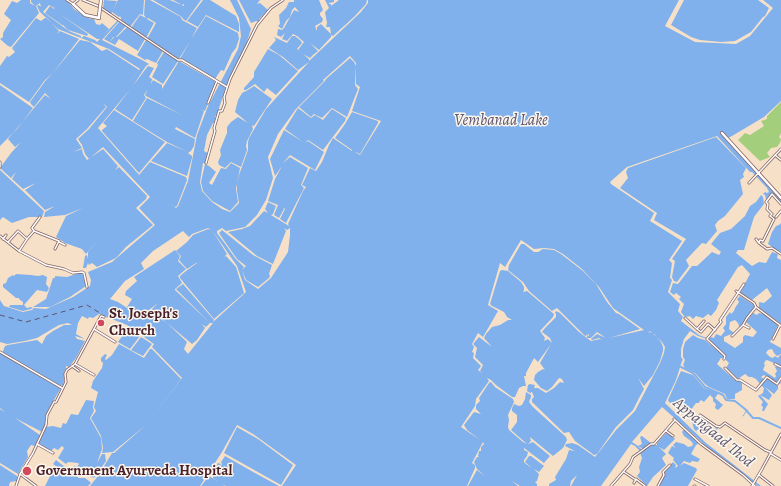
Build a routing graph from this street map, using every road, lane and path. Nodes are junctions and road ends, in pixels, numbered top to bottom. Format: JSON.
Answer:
{"nodes":[{"id":1,"x":67,"y":0,"type":"edge"},
{"id":2,"x":78,"y":0,"type":"edge"},
{"id":3,"x":83,"y":0,"type":"edge"},
{"id":4,"x":101,"y":0,"type":"edge"},
{"id":5,"x":283,"y":0,"type":"edge"},
{"id":6,"x":73,"y":4,"type":"junction"},
{"id":7,"x":217,"y":82,"type":"junction"},
{"id":8,"x":227,"y":87,"type":"junction"},
{"id":9,"x":208,"y":103,"type":"dead end"},
{"id":10,"x":722,"y":133,"type":"dead end"},
{"id":11,"x":781,"y":149,"type":"edge"},
{"id":12,"x":774,"y":155,"type":"junction"},
{"id":13,"x":781,"y":160,"type":"edge"},
{"id":14,"x":0,"y":162,"type":"edge"},
{"id":15,"x":206,"y":163,"type":"dead end"},
{"id":16,"x":0,"y":167,"type":"edge"},
{"id":17,"x":759,"y":174,"type":"junction"},
{"id":18,"x":749,"y":183,"type":"dead end"},
{"id":19,"x":781,"y":198,"type":"edge"},
{"id":20,"x":781,"y":204,"type":"edge"},
{"id":21,"x":781,"y":211,"type":"edge"},
{"id":22,"x":40,"y":217,"type":"dead end"},
{"id":23,"x":776,"y":217,"type":"dead end"},
{"id":24,"x":33,"y":220,"type":"dead end"},
{"id":25,"x":35,"y":223,"type":"junction"},
{"id":26,"x":38,"y":226,"type":"dead end"},
{"id":27,"x":34,"y":231,"type":"junction"},
{"id":28,"x":6,"y":235,"type":"dead end"},
{"id":29,"x":0,"y":236,"type":"edge"},
{"id":30,"x":3,"y":239,"type":"junction"},
{"id":31,"x":27,"y":239,"type":"junction"},
{"id":32,"x":756,"y":239,"type":"dead end"},
{"id":33,"x":8,"y":242,"type":"junction"},
{"id":34,"x":59,"y":242,"type":"junction"},
{"id":35,"x":759,"y":243,"type":"junction"},
{"id":36,"x":65,"y":245,"type":"dead end"},
{"id":37,"x":55,"y":249,"type":"dead end"},
{"id":38,"x":19,"y":250,"type":"junction"},
{"id":39,"x":781,"y":254,"type":"edge"},
{"id":40,"x":744,"y":284,"type":"dead end"},
{"id":41,"x":87,"y":287,"type":"dead end"},
{"id":42,"x":736,"y":291,"type":"dead end"},
{"id":43,"x":739,"y":293,"type":"junction"},
{"id":44,"x":756,"y":307,"type":"junction"},
{"id":45,"x":104,"y":317,"type":"dead end"},
{"id":46,"x":686,"y":318,"type":"dead end"},
{"id":47,"x":704,"y":321,"type":"dead end"},
{"id":48,"x":743,"y":325,"type":"junction"},
{"id":49,"x":781,"y":326,"type":"edge"},
{"id":50,"x":749,"y":328,"type":"dead end"},
{"id":51,"x":94,"y":329,"type":"junction"},
{"id":52,"x":697,"y":329,"type":"junction"},
{"id":53,"x":715,"y":330,"type":"junction"},
{"id":54,"x":732,"y":336,"type":"dead end"},
{"id":55,"x":773,"y":339,"type":"dead end"},
{"id":56,"x":115,"y":342,"type":"dead end"},
{"id":57,"x":0,"y":352,"type":"edge"},
{"id":58,"x":724,"y":359,"type":"dead end"},
{"id":59,"x":75,"y":363,"type":"junction"},
{"id":60,"x":775,"y":364,"type":"dead end"},
{"id":61,"x":72,"y":366,"type":"junction"},
{"id":62,"x":781,"y":367,"type":"edge"},
{"id":63,"x":725,"y":368,"type":"dead end"},
{"id":64,"x":89,"y":370,"type":"dead end"},
{"id":65,"x":79,"y":371,"type":"dead end"},
{"id":66,"x":94,"y":374,"type":"dead end"},
{"id":67,"x":781,"y":378,"type":"edge"},
{"id":68,"x":62,"y":388,"type":"junction"},
{"id":69,"x":700,"y":415,"type":"dead end"},
{"id":70,"x":666,"y":431,"type":"junction"},
{"id":71,"x":781,"y":434,"type":"edge"},
{"id":72,"x":673,"y":436,"type":"dead end"},
{"id":73,"x":37,"y":444,"type":"junction"},
{"id":74,"x":53,"y":453,"type":"dead end"},
{"id":75,"x":770,"y":453,"type":"junction"},
{"id":76,"x":781,"y":460,"type":"edge"},
{"id":77,"x":670,"y":465,"type":"dead end"},
{"id":78,"x":623,"y":472,"type":"junction"},
{"id":79,"x":20,"y":474,"type":"junction"},
{"id":80,"x":758,"y":474,"type":"junction"},
{"id":81,"x":695,"y":478,"type":"dead end"},
{"id":82,"x":636,"y":480,"type":"junction"},
{"id":83,"x":634,"y":483,"type":"dead end"},
{"id":84,"x":753,"y":484,"type":"edge"},
{"id":85,"x":16,"y":486,"type":"edge"},
{"id":86,"x":36,"y":486,"type":"edge"},
{"id":87,"x":611,"y":486,"type":"edge"},
{"id":88,"x":645,"y":486,"type":"edge"},
{"id":89,"x":658,"y":486,"type":"edge"},
{"id":90,"x":708,"y":486,"type":"edge"},
{"id":91,"x":755,"y":486,"type":"edge"},
{"id":92,"x":773,"y":486,"type":"edge"}],
"edges":[{"from":1,"to":6,"type":"street"},
{"from":2,"to":6,"type":"street"},
{"from":3,"to":7,"type":"street"},
{"from":4,"to":6,"type":"street","bridge":true},
{"from":5,"to":8,"type":"street"},
{"from":7,"to":8,"type":"street"},
{"from":7,"to":9,"type":"street"},
{"from":8,"to":15,"type":"street"},
{"from":10,"to":17,"type":"street"},
{"from":11,"to":12,"type":"street"},
{"from":12,"to":13,"type":"street"},
{"from":12,"to":17,"type":"street"},
{"from":14,"to":16,"type":"street"},
{"from":17,"to":18,"type":"street"},
{"from":17,"to":19,"type":"street"},
{"from":20,"to":35,"type":"street"},
{"from":21,"to":23,"type":"street"},
{"from":22,"to":25,"type":"street"},
{"from":24,"to":25,"type":"street"},
{"from":25,"to":26,"type":"street"},
{"from":25,"to":27,"type":"street"},
{"from":27,"to":31,"type":"street"},
{"from":27,"to":34,"type":"street"},
{"from":28,"to":30,"type":"street"},
{"from":29,"to":30,"type":"street"},
{"from":30,"to":33,"type":"street"},
{"from":31,"to":33,"type":"street"},
{"from":31,"to":38,"type":"street"},
{"from":32,"to":35,"type":"street"},
{"from":33,"to":38,"type":"street"},
{"from":34,"to":36,"type":"street"},
{"from":34,"to":37,"type":"street"},
{"from":35,"to":39,"type":"street"},
{"from":38,"to":41,"type":"street"},
{"from":40,"to":43,"type":"street"},
{"from":42,"to":43,"type":"street"},
{"from":43,"to":44,"type":"street"},
{"from":43,"to":53,"type":"street"},
{"from":44,"to":48,"type":"street"},
{"from":44,"to":49,"type":"street"},
{"from":45,"to":51,"type":"street"},
{"from":46,"to":52,"type":"street"},
{"from":47,"to":52,"type":"street"},
{"from":48,"to":50,"type":"street"},
{"from":48,"to":54,"type":"street"},
{"from":49,"to":55,"type":"street"},
{"from":51,"to":56,"type":"street"},
{"from":51,"to":59,"type":"street"},
{"from":52,"to":53,"type":"street"},
{"from":53,"to":58,"type":"street"},
{"from":57,"to":68,"type":"street"},
{"from":59,"to":61,"type":"street"},
{"from":59,"to":64,"type":"street"},
{"from":59,"to":66,"type":"street"},
{"from":60,"to":62,"type":"street"},
{"from":61,"to":65,"type":"street"},
{"from":61,"to":68,"type":"street"},
{"from":63,"to":67,"type":"street"},
{"from":68,"to":73,"type":"street"},
{"from":69,"to":75,"type":"street"},
{"from":70,"to":72,"type":"street"},
{"from":70,"to":78,"type":"street"},
{"from":70,"to":84,"type":"street"},
{"from":71,"to":75,"type":"street"},
{"from":73,"to":74,"type":"street"},
{"from":73,"to":79,"type":"street"},
{"from":75,"to":76,"type":"street"},
{"from":75,"to":80,"type":"street"},
{"from":77,"to":89,"type":"street"},
{"from":78,"to":82,"type":"street"},
{"from":78,"to":87,"type":"street"},
{"from":79,"to":85,"type":"street"},
{"from":79,"to":86,"type":"street"},
{"from":80,"to":84,"type":"street"},
{"from":80,"to":92,"type":"street"},
{"from":81,"to":90,"type":"street"},
{"from":82,"to":83,"type":"street"},
{"from":82,"to":88,"type":"street"},
{"from":84,"to":91,"type":"street"}]}
